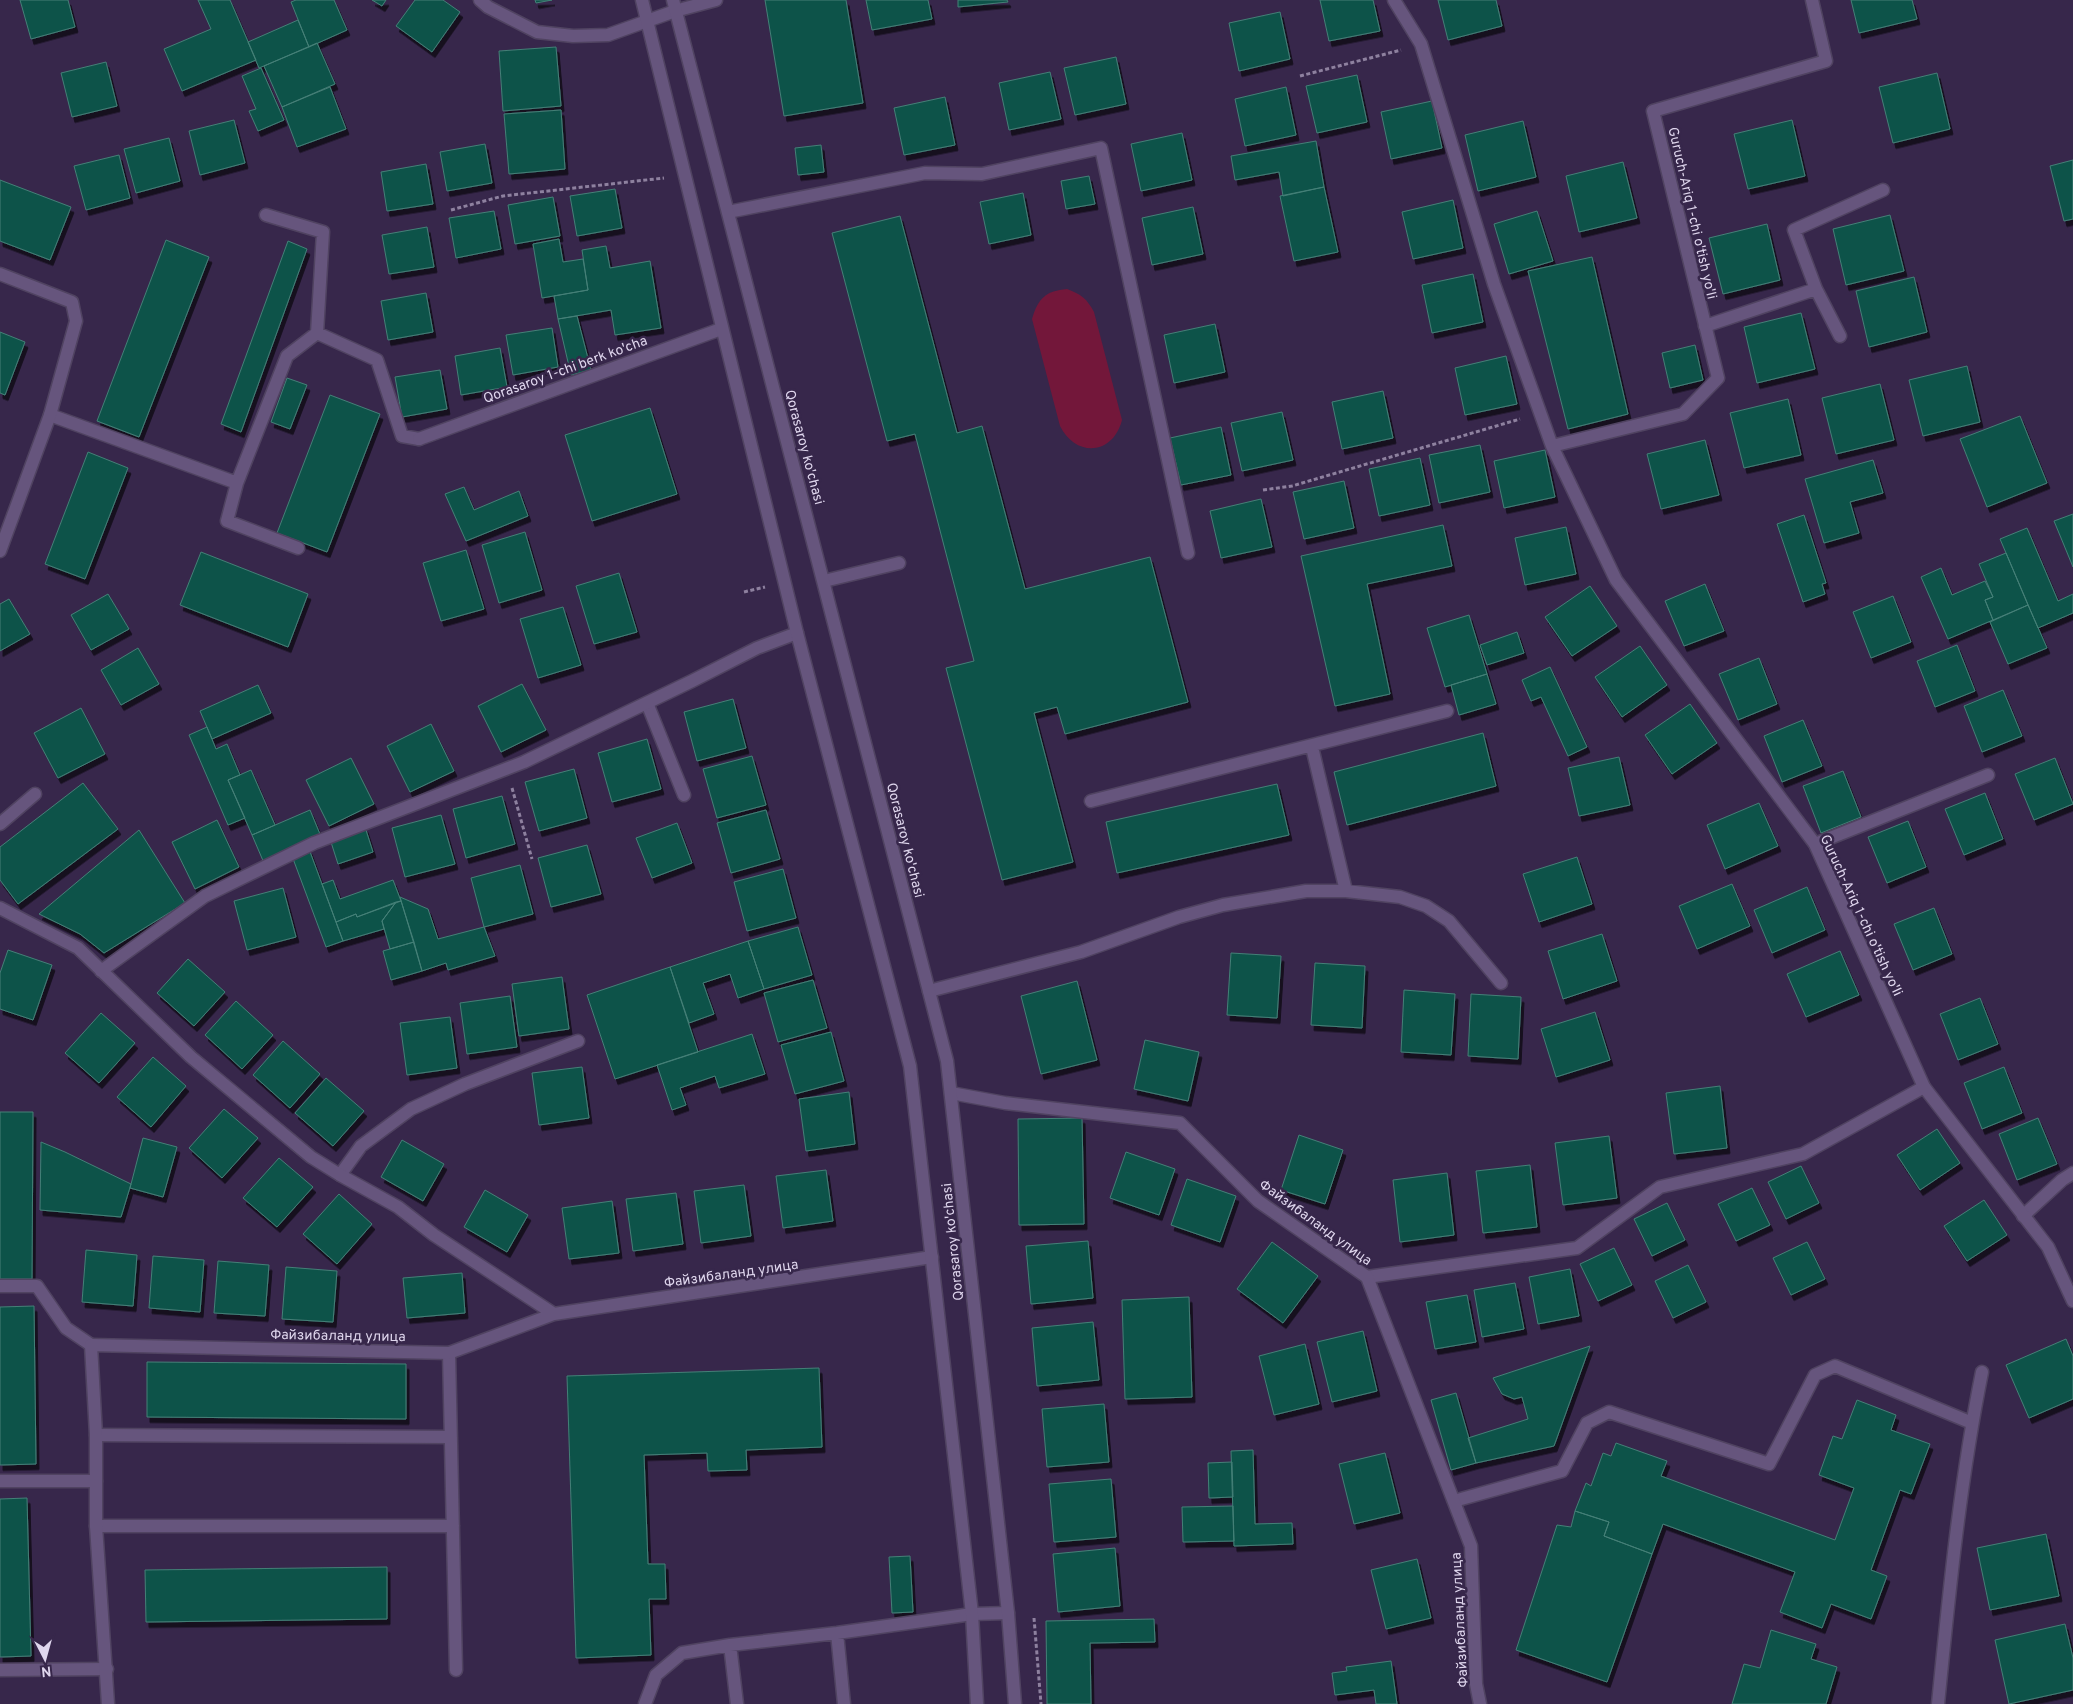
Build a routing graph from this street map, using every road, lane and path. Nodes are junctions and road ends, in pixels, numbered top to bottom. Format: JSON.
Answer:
{"nodes":[{"id":1,"x":480,"y":0,"type":"edge"},
{"id":2,"x":642,"y":0,"type":"edge"},
{"id":3,"x":716,"y":0,"type":"edge"},
{"id":4,"x":1394,"y":0,"type":"edge"},
{"id":5,"x":1812,"y":0,"type":"edge"},
{"id":6,"x":674,"y":6,"type":"edge"},
{"id":7,"x":646,"y":22,"type":"junction"},
{"id":8,"x":1421,"y":44,"type":"junction"},
{"id":9,"x":1300,"y":76,"type":"dead end"},
{"id":10,"x":684,"y":176,"type":"junction"},
{"id":11,"x":1883,"y":190,"type":"dead end"},
{"id":12,"x":450,"y":210,"type":"dead end"},
{"id":13,"x":728,"y":212,"type":"junction"},
{"id":14,"x":266,"y":215,"type":"dead end"},
{"id":15,"x":0,"y":274,"type":"edge"},
{"id":16,"x":1816,"y":289,"type":"junction"},
{"id":17,"x":1705,"y":326,"type":"junction"},
{"id":18,"x":721,"y":329,"type":"junction"},
{"id":19,"x":317,"y":333,"type":"junction"},
{"id":20,"x":1840,"y":336,"type":"dead end"},
{"id":21,"x":1540,"y":414,"type":"junction"},
{"id":22,"x":50,"y":415,"type":"junction"},
{"id":23,"x":1552,"y":446,"type":"junction"},
{"id":24,"x":237,"y":483,"type":"junction"},
{"id":25,"x":1263,"y":490,"type":"dead end"},
{"id":26,"x":298,"y":548,"type":"dead end"},
{"id":27,"x":0,"y":551,"type":"edge"},
{"id":28,"x":1188,"y":553,"type":"dead end"},
{"id":29,"x":899,"y":563,"type":"dead end"},
{"id":30,"x":824,"y":581,"type":"junction"},
{"id":31,"x":771,"y":586,"type":"dead end"},
{"id":32,"x":744,"y":592,"type":"dead end"},
{"id":33,"x":797,"y":633,"type":"junction"},
{"id":34,"x":647,"y":703,"type":"junction"},
{"id":35,"x":1447,"y":711,"type":"dead end"},
{"id":36,"x":1312,"y":747,"type":"junction"},
{"id":37,"x":506,"y":768,"type":"junction"},
{"id":38,"x":1988,"y":775,"type":"dead end"},
{"id":39,"x":35,"y":794,"type":"dead end"},
{"id":40,"x":684,"y":795,"type":"dead end"},
{"id":41,"x":1091,"y":801,"type":"dead end"},
{"id":42,"x":0,"y":824,"type":"edge"},
{"id":43,"x":1815,"y":844,"type":"junction"},
{"id":44,"x":532,"y":859,"type":"dead end"},
{"id":45,"x":1346,"y":891,"type":"junction"},
{"id":46,"x":0,"y":908,"type":"edge"},
{"id":47,"x":101,"y":971,"type":"junction"},
{"id":48,"x":1501,"y":983,"type":"dead end"},
{"id":49,"x":929,"y":991,"type":"junction"},
{"id":50,"x":578,"y":1041,"type":"dead end"},
{"id":51,"x":1924,"y":1086,"type":"junction"},
{"id":52,"x":951,"y":1093,"type":"junction"},
{"id":53,"x":2073,"y":1173,"type":"edge"},
{"id":54,"x":340,"y":1175,"type":"junction"},
{"id":55,"x":2023,"y":1216,"type":"junction"},
{"id":56,"x":932,"y":1257,"type":"junction"},
{"id":57,"x":1367,"y":1277,"type":"junction"},
{"id":58,"x":0,"y":1286,"type":"edge"},
{"id":59,"x":2073,"y":1301,"type":"edge"},
{"id":60,"x":554,"y":1314,"type":"junction"},
{"id":61,"x":92,"y":1345,"type":"junction"},
{"id":62,"x":449,"y":1353,"type":"junction"},
{"id":63,"x":1982,"y":1372,"type":"dead end"},
{"id":64,"x":1972,"y":1423,"type":"junction"},
{"id":65,"x":96,"y":1436,"type":"junction"},
{"id":66,"x":451,"y":1437,"type":"junction"},
{"id":67,"x":0,"y":1481,"type":"edge"},
{"id":68,"x":96,"y":1481,"type":"junction"},
{"id":69,"x":1454,"y":1501,"type":"junction"},
{"id":70,"x":96,"y":1526,"type":"junction"},
{"id":71,"x":453,"y":1526,"type":"junction"},
{"id":72,"x":1008,"y":1613,"type":"junction"},
{"id":73,"x":972,"y":1614,"type":"junction"},
{"id":74,"x":1034,"y":1618,"type":"dead end"},
{"id":75,"x":837,"y":1633,"type":"junction"},
{"id":76,"x":730,"y":1645,"type":"junction"},
{"id":77,"x":107,"y":1669,"type":"junction"},
{"id":78,"x":0,"y":1670,"type":"edge"},
{"id":79,"x":456,"y":1670,"type":"dead end"},
{"id":80,"x":108,"y":1704,"type":"edge"},
{"id":81,"x":644,"y":1704,"type":"edge"},
{"id":82,"x":737,"y":1704,"type":"edge"},
{"id":83,"x":844,"y":1704,"type":"edge"},
{"id":84,"x":977,"y":1704,"type":"edge"},
{"id":85,"x":1015,"y":1704,"type":"edge"},
{"id":86,"x":1041,"y":1704,"type":"edge"},
{"id":87,"x":1480,"y":1704,"type":"edge"},
{"id":88,"x":1938,"y":1704,"type":"edge"}],
"edges":[{"from":1,"to":7,"type":"street"},
{"from":2,"to":7,"type":"street","name":"Qorasaroy ko'chasi"},
{"from":3,"to":6,"type":"street"},
{"from":4,"to":8,"type":"street","name":"Guruch-Ariq 1-chi o'tish yo'li"},
{"from":5,"to":17,"type":"street","name":"Guruch-Ariq 1-chi o'tish yo'li"},
{"from":6,"to":7,"type":"street"},
{"from":6,"to":13,"type":"street","name":"Qorasaroy ko'chasi"},
{"from":7,"to":10,"type":"street","name":"Qorasaroy ko'chasi"},
{"from":8,"to":9,"type":"path"},
{"from":8,"to":21,"type":"street","name":"Guruch-Ariq 1-chi o'tish yo'li"},
{"from":10,"to":12,"type":"path"},
{"from":10,"to":18,"type":"street","name":"Qorasaroy ko'chasi"},
{"from":11,"to":16,"type":"street"},
{"from":13,"to":28,"type":"street"},
{"from":13,"to":30,"type":"street","name":"Qorasaroy ko'chasi"},
{"from":14,"to":19,"type":"street"},
{"from":15,"to":22,"type":"street"},
{"from":16,"to":17,"type":"street"},
{"from":16,"to":20,"type":"street"},
{"from":17,"to":23,"type":"street","name":"Guruch-Ariq 1-chi o'tish yo'li"},
{"from":18,"to":19,"type":"street","name":"Qorasaroy 1-chi berk ko'cha"},
{"from":18,"to":33,"type":"street","name":"Qorasaroy ko'chasi"},
{"from":19,"to":24,"type":"street"},
{"from":21,"to":23,"type":"street","name":"Guruch-Ariq 1-chi o'tish yo'li"},
{"from":21,"to":25,"type":"path"},
{"from":22,"to":24,"type":"street"},
{"from":22,"to":27,"type":"street"},
{"from":23,"to":43,"type":"street","name":"Guruch-Ariq 1-chi o'tish yo'li"},
{"from":24,"to":26,"type":"street"},
{"from":29,"to":30,"type":"street"},
{"from":30,"to":49,"type":"street","name":"Qorasaroy ko'chasi"},
{"from":31,"to":32,"type":"path"},
{"from":33,"to":34,"type":"street"},
{"from":33,"to":56,"type":"street","name":"Qorasaroy ko'chasi"},
{"from":34,"to":37,"type":"street"},
{"from":34,"to":40,"type":"street"},
{"from":35,"to":36,"type":"street"},
{"from":36,"to":41,"type":"street"},
{"from":36,"to":45,"type":"street"},
{"from":37,"to":44,"type":"path"},
{"from":37,"to":47,"type":"street"},
{"from":38,"to":43,"type":"street"},
{"from":39,"to":42,"type":"street"},
{"from":43,"to":51,"type":"street","name":"Guruch-Ariq 1-chi o'tish yo'li"},
{"from":45,"to":48,"type":"street"},
{"from":45,"to":49,"type":"street"},
{"from":46,"to":47,"type":"street"},
{"from":47,"to":54,"type":"street"},
{"from":49,"to":52,"type":"street","name":"Qorasaroy ko'chasi"},
{"from":50,"to":54,"type":"street"},
{"from":51,"to":55,"type":"street","name":"Guruch-Ariq 1-chi o'tish yo'li"},
{"from":51,"to":57,"type":"street"},
{"from":52,"to":57,"type":"street","name":"Файзибаланд улица"},
{"from":52,"to":72,"type":"street","name":"Qorasaroy ko'chasi"},
{"from":53,"to":55,"type":"street"},
{"from":54,"to":60,"type":"street"},
{"from":55,"to":59,"type":"street","name":"Guruch-Ariq 1-chi o'tish yo'li"},
{"from":56,"to":60,"type":"street","name":"Файзибаланд улица"},
{"from":56,"to":73,"type":"street","name":"Qorasaroy ko'chasi"},
{"from":57,"to":69,"type":"street","name":"Файзибаланд улица"},
{"from":58,"to":61,"type":"street"},
{"from":60,"to":62,"type":"street","name":"Файзибаланд улица"},
{"from":61,"to":62,"type":"street","name":"Файзибаланд улица"},
{"from":61,"to":65,"type":"street"},
{"from":62,"to":66,"type":"street"},
{"from":63,"to":64,"type":"street"},
{"from":64,"to":69,"type":"street"},
{"from":64,"to":88,"type":"street"},
{"from":65,"to":66,"type":"street"},
{"from":65,"to":68,"type":"street"},
{"from":66,"to":71,"type":"street"},
{"from":67,"to":68,"type":"street"},
{"from":68,"to":70,"type":"street"},
{"from":69,"to":87,"type":"street","name":"Файзибаланд улица"},
{"from":70,"to":71,"type":"street"},
{"from":70,"to":77,"type":"street"},
{"from":71,"to":79,"type":"street"},
{"from":72,"to":73,"type":"street"},
{"from":72,"to":85,"type":"street","name":"Qorasaroy ko'chasi"},
{"from":73,"to":75,"type":"street"},
{"from":73,"to":84,"type":"street","name":"Qorasaroy ko'chasi"},
{"from":74,"to":86,"type":"path"},
{"from":75,"to":76,"type":"street"},
{"from":75,"to":83,"type":"street"},
{"from":76,"to":81,"type":"street"},
{"from":76,"to":82,"type":"street"},
{"from":77,"to":78,"type":"street"},
{"from":77,"to":80,"type":"street"}]}
